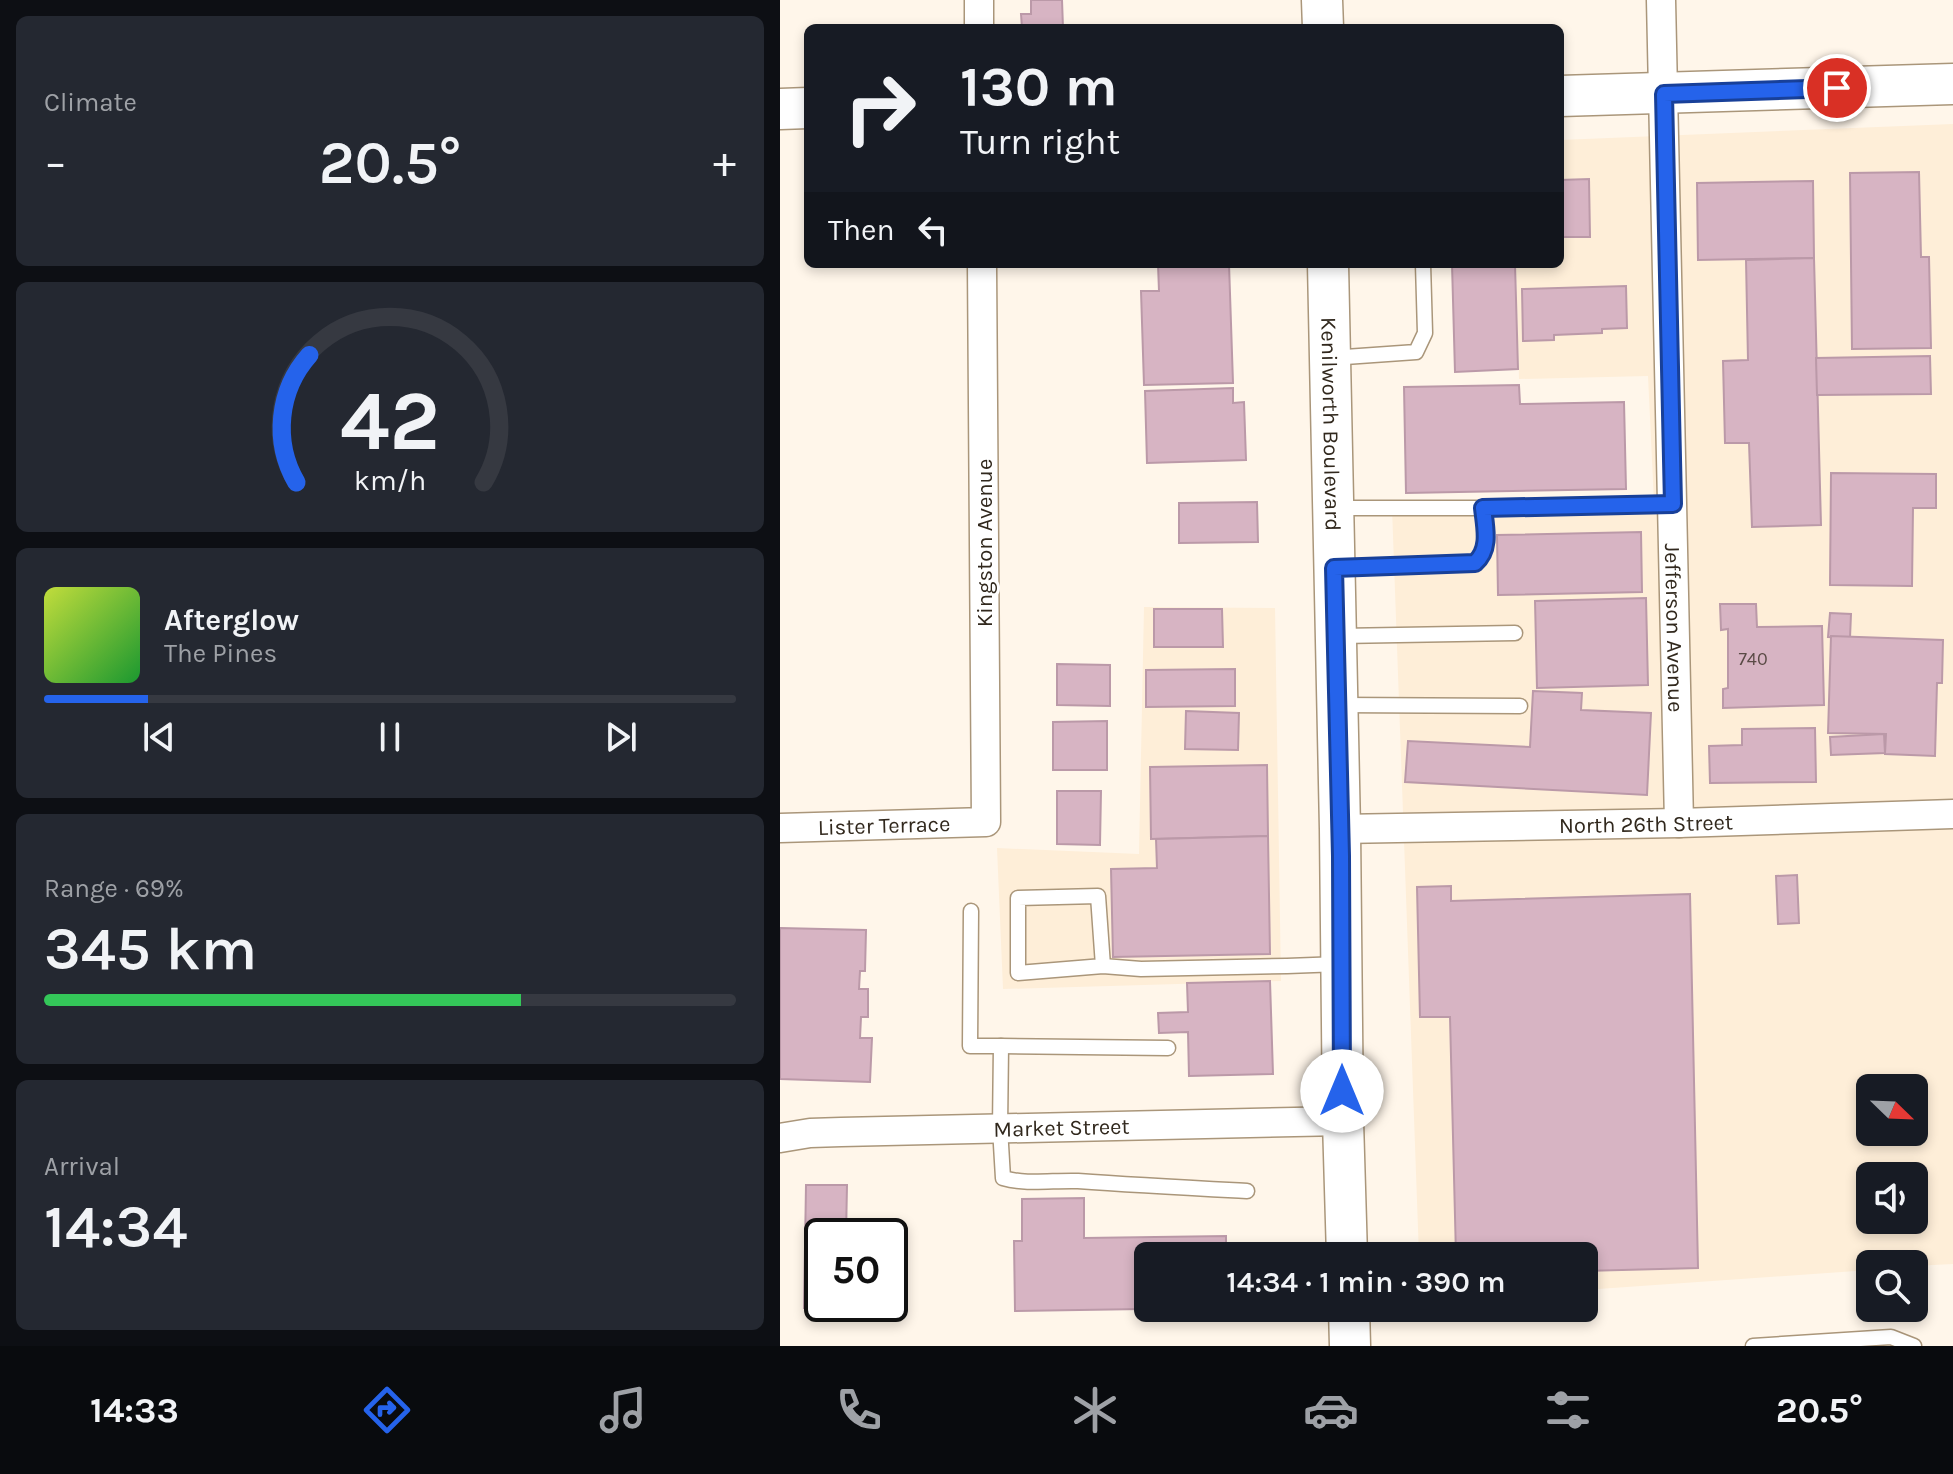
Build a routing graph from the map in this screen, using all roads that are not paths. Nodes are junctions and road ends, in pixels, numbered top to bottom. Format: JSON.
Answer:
{"nodes":[{"id":1,"x":979,"y":0,"type":"edge"},
{"id":2,"x":1322,"y":0,"type":"edge"},
{"id":3,"x":1661,"y":0,"type":"edge"},
{"id":4,"x":979,"y":24,"type":"edge"},
{"id":5,"x":1323,"y":24,"type":"edge"},
{"id":6,"x":1953,"y":84,"type":"edge"},
{"id":7,"x":1664,"y":94,"type":"junction"},
{"id":8,"x":1564,"y":96,"type":"edge"},
{"id":9,"x":804,"y":108,"type":"edge"},
{"id":10,"x":780,"y":109,"type":"edge"},
{"id":11,"x":982,"y":268,"type":"edge"},
{"id":12,"x":1331,"y":268,"type":"edge"},
{"id":13,"x":1423,"y":268,"type":"edge"},
{"id":14,"x":1330,"y":358,"type":"junction"},
{"id":15,"x":1673,"y":504,"type":"junction"},
{"id":16,"x":1333,"y":508,"type":"junction"},
{"id":17,"x":1483,"y":508,"type":"junction"},
{"id":18,"x":1334,"y":568,"type":"junction"},
{"id":19,"x":1515,"y":633,"type":"dead end"},
{"id":20,"x":1336,"y":636,"type":"junction"},
{"id":21,"x":1338,"y":705,"type":"junction"},
{"id":22,"x":1520,"y":706,"type":"dead end"},
{"id":23,"x":1953,"y":814,"type":"edge"},
{"id":24,"x":986,"y":822,"type":"joint"},
{"id":25,"x":1679,"y":823,"type":"junction"},
{"id":26,"x":780,"y":828,"type":"edge"},
{"id":27,"x":1340,"y":829,"type":"junction"},
{"id":28,"x":971,"y":911,"type":"dead end"},
{"id":29,"x":1342,"y":963,"type":"junction"},
{"id":30,"x":1103,"y":966,"type":"junction"},
{"id":31,"x":1001,"y":1046,"type":"junction"},
{"id":32,"x":1168,"y":1048,"type":"dead end"},
{"id":33,"x":1343,"y":1121,"type":"junction"},
{"id":34,"x":1000,"y":1128,"type":"junction"},
{"id":35,"x":780,"y":1138,"type":"edge"},
{"id":36,"x":1247,"y":1191,"type":"dead end"},
{"id":37,"x":1347,"y":1242,"type":"edge"},
{"id":38,"x":1349,"y":1322,"type":"edge"},
{"id":39,"x":1350,"y":1346,"type":"edge"},
{"id":40,"x":1753,"y":1346,"type":"edge"},
{"id":41,"x":1914,"y":1346,"type":"edge"}],
"edges":[{"from":1,"to":4,"type":"street"},
{"from":2,"to":5,"type":"main road"},
{"from":3,"to":7,"type":"street","name":"Jefferson Avenue"},
{"from":6,"to":7,"type":"main road"},
{"from":7,"to":8,"type":"main road"},
{"from":7,"to":15,"type":"street","name":"Jefferson Avenue"},
{"from":9,"to":10,"type":"main road"},
{"from":11,"to":24,"type":"street","name":"Kingston Avenue"},
{"from":12,"to":14,"type":"main road","name":"Kenilworth Boulevard"},
{"from":13,"to":14,"type":"lane"},
{"from":14,"to":16,"type":"main road","name":"Kenilworth Boulevard"},
{"from":15,"to":17,"type":"lane"},
{"from":15,"to":25,"type":"street","name":"Jefferson Avenue"},
{"from":16,"to":17,"type":"lane"},
{"from":16,"to":18,"type":"main road","name":"Kenilworth Boulevard"},
{"from":17,"to":18,"type":"lane"},
{"from":18,"to":20,"type":"main road","name":"Kenilworth Boulevard"},
{"from":19,"to":20,"type":"lane"},
{"from":20,"to":21,"type":"main road","name":"Kenilworth Boulevard"},
{"from":21,"to":22,"type":"lane"},
{"from":21,"to":27,"type":"main road","name":"Kenilworth Boulevard"},
{"from":23,"to":25,"type":"street","name":"North 26th Street"},
{"from":24,"to":26,"type":"street","name":"Lister Terrace"},
{"from":25,"to":27,"type":"street","name":"North 26th Street"},
{"from":27,"to":29,"type":"main road","name":"Kenilworth Boulevard"},
{"from":28,"to":31,"type":"lane"},
{"from":29,"to":30,"type":"lane"},
{"from":29,"to":33,"type":"main road","name":"Kenilworth Boulevard"},
{"from":30,"to":30,"type":"lane"},
{"from":31,"to":32,"type":"lane"},
{"from":31,"to":34,"type":"lane"},
{"from":33,"to":34,"type":"street","name":"Market Street"},
{"from":33,"to":37,"type":"main road","name":"Kenilworth Boulevard"},
{"from":34,"to":35,"type":"street","name":"Market Street"},
{"from":34,"to":36,"type":"lane"},
{"from":38,"to":39,"type":"main road"},
{"from":40,"to":41,"type":"lane"}]}
